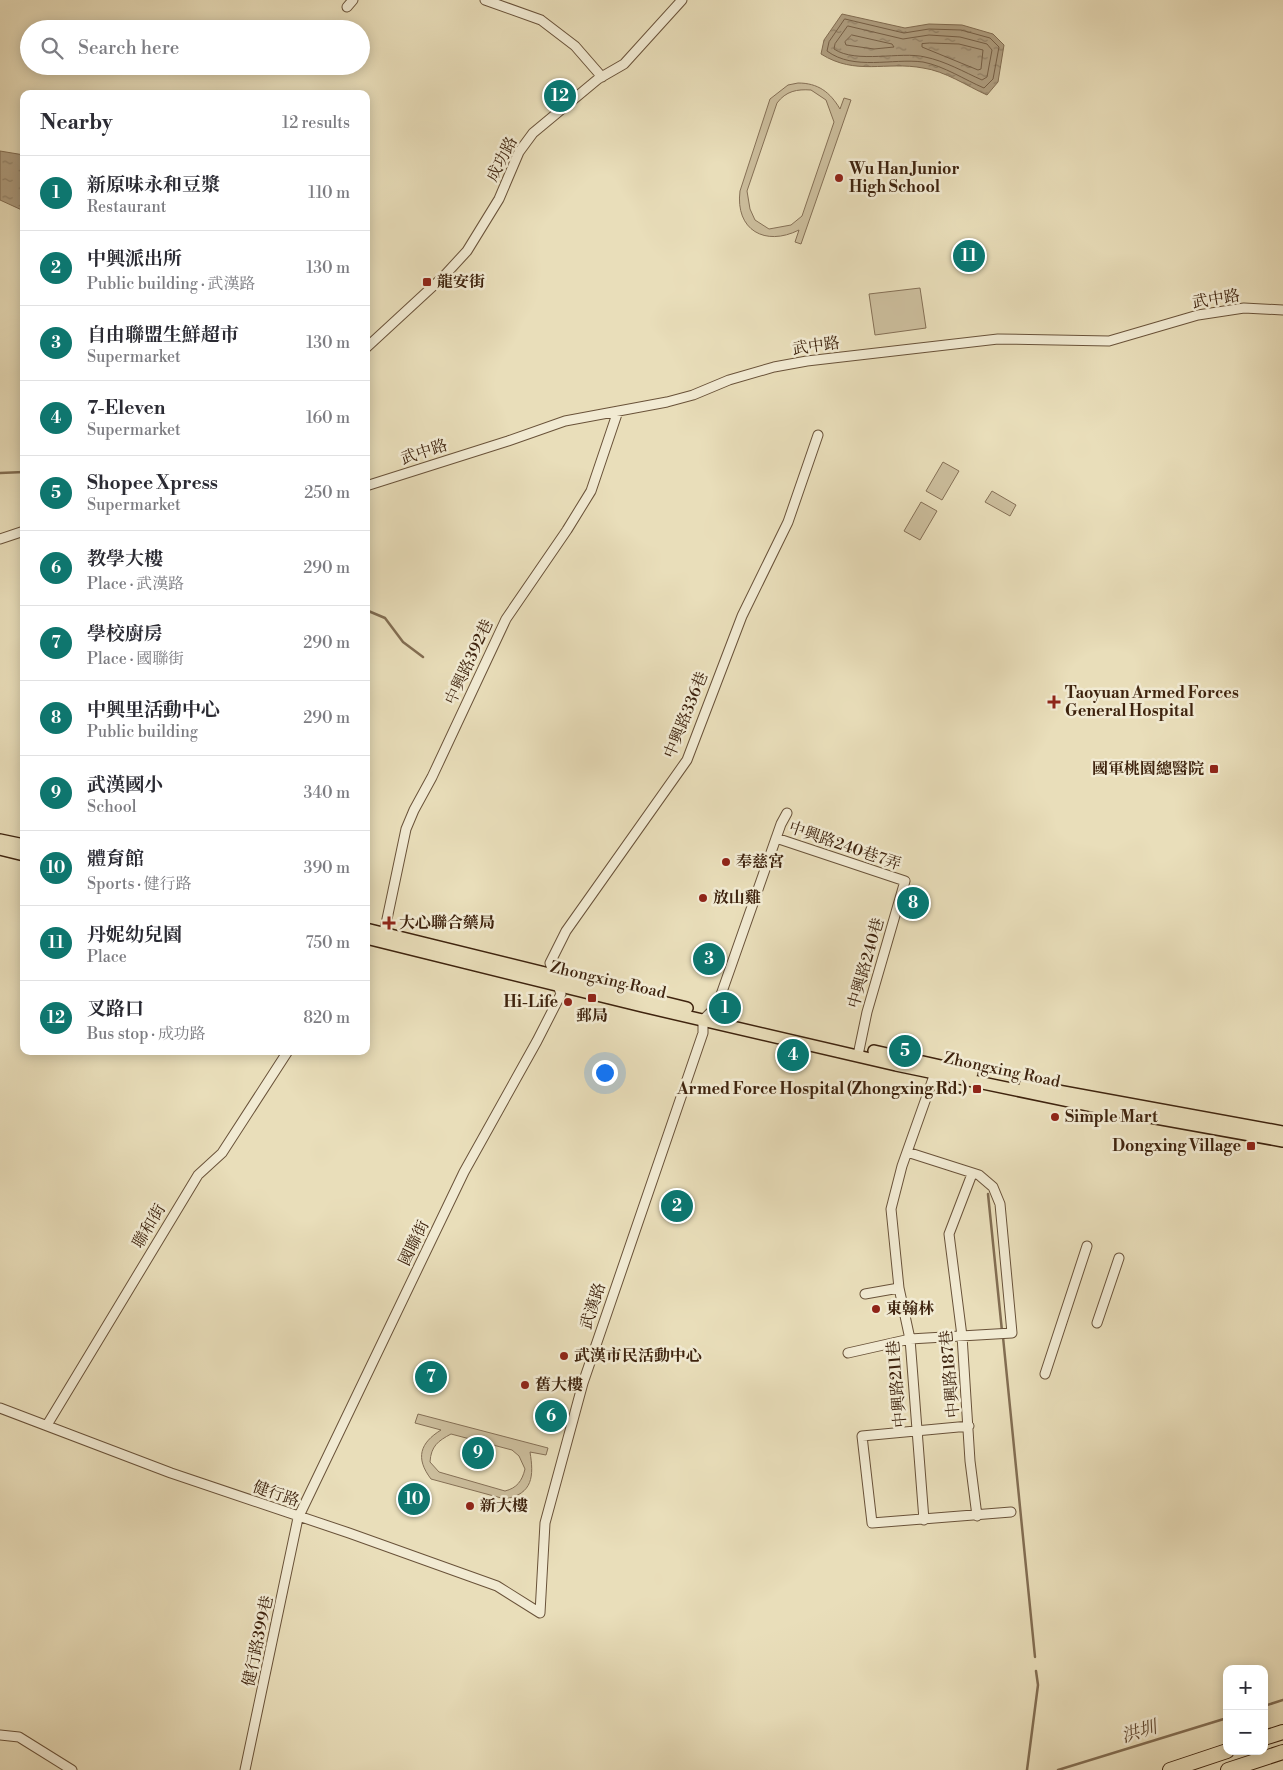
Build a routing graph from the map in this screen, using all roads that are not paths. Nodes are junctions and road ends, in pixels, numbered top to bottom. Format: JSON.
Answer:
{"nodes":[{"id":1,"x":354,"y":0,"type":"edge"},
{"id":2,"x":488,"y":0,"type":"edge"},
{"id":3,"x":682,"y":0,"type":"edge"},
{"id":4,"x":347,"y":7,"type":"dead end"},
{"id":5,"x":602,"y":77,"type":"junction"},
{"id":6,"x":1283,"y":310,"type":"edge"},
{"id":7,"x":370,"y":344,"type":"edge"},
{"id":8,"x":618,"y":411,"type":"junction"},
{"id":9,"x":818,"y":435,"type":"dead end"},
{"id":10,"x":370,"y":485,"type":"edge"},
{"id":11,"x":20,"y":532,"type":"edge"},
{"id":12,"x":0,"y":539,"type":"edge"},
{"id":13,"x":788,"y":813,"type":"dead end"},
{"id":14,"x":776,"y":838,"type":"junction"},
{"id":15,"x":0,"y":840,"type":"edge"},
{"id":16,"x":20,"y":844,"type":"edge"},
{"id":17,"x":0,"y":849,"type":"edge"},
{"id":18,"x":20,"y":854,"type":"edge"},
{"id":19,"x":905,"y":881,"type":"joint"},
{"id":20,"x":370,"y":931,"type":"edge"},
{"id":21,"x":370,"y":938,"type":"edge"},
{"id":22,"x":383,"y":938,"type":"junction"},
{"id":23,"x":557,"y":980,"type":"junction"},
{"id":24,"x":706,"y":1016,"type":"junction"},
{"id":25,"x":859,"y":1051,"type":"junction"},
{"id":26,"x":285,"y":1055,"type":"edge"},
{"id":27,"x":935,"y":1073,"type":"junction"},
{"id":28,"x":1283,"y":1132,"type":"edge"},
{"id":29,"x":1283,"y":1141,"type":"edge"},
{"id":30,"x":908,"y":1152,"type":"junction"},
{"id":31,"x":972,"y":1174,"type":"junction"},
{"id":32,"x":1087,"y":1246,"type":"dead end"},
{"id":33,"x":1119,"y":1258,"type":"dead end"},
{"id":34,"x":899,"y":1288,"type":"junction"},
{"id":35,"x":864,"y":1294,"type":"dead end"},
{"id":36,"x":1097,"y":1323,"type":"dead end"},
{"id":37,"x":962,"y":1336,"type":"junction"},
{"id":38,"x":910,"y":1339,"type":"junction"},
{"id":39,"x":848,"y":1353,"type":"dead end"},
{"id":40,"x":1045,"y":1374,"type":"dead end"},
{"id":41,"x":0,"y":1408,"type":"edge"},
{"id":42,"x":47,"y":1426,"type":"junction"},
{"id":43,"x":969,"y":1426,"type":"junction"},
{"id":44,"x":917,"y":1431,"type":"junction"},
{"id":45,"x":1011,"y":1512,"type":"dead end"},
{"id":46,"x":977,"y":1516,"type":"junction"},
{"id":47,"x":298,"y":1518,"type":"junction"},
{"id":48,"x":924,"y":1520,"type":"junction"},
{"id":49,"x":540,"y":1613,"type":"joint"},
{"id":50,"x":1283,"y":1732,"type":"edge"},
{"id":51,"x":0,"y":1734,"type":"edge"},
{"id":52,"x":1268,"y":1737,"type":"edge"},
{"id":53,"x":1223,"y":1752,"type":"edge"},
{"id":54,"x":1283,"y":1752,"type":"edge"},
{"id":55,"x":72,"y":1770,"type":"edge"},
{"id":56,"x":245,"y":1770,"type":"edge"},
{"id":57,"x":1170,"y":1770,"type":"edge"},
{"id":58,"x":1228,"y":1770,"type":"edge"}],
"edges":[{"from":1,"to":4,"type":"street"},
{"from":2,"to":5,"type":"street"},
{"from":3,"to":5,"type":"street","name":"成功路"},
{"from":5,"to":7,"type":"street","name":"成功路"},
{"from":6,"to":8,"type":"street","name":"武中路"},
{"from":8,"to":10,"type":"street","name":"武中路"},
{"from":8,"to":22,"type":"street","name":"中興路392巷"},
{"from":9,"to":23,"type":"street","name":"中興路336巷"},
{"from":11,"to":12,"type":"street"},
{"from":13,"to":14,"type":"street"},
{"from":14,"to":19,"type":"street","name":"中興路240巷7弄"},
{"from":14,"to":24,"type":"street"},
{"from":15,"to":16,"type":"main road"},
{"from":17,"to":18,"type":"main road"},
{"from":19,"to":25,"type":"street","name":"中興路240巷"},
{"from":20,"to":22,"type":"main road","name":"Zhongxing Road"},
{"from":21,"to":22,"type":"main road","name":"Zhongxing Road"},
{"from":22,"to":23,"type":"main road","name":"Zhongxing Road"},
{"from":23,"to":24,"type":"main road","name":"Zhongxing Road"},
{"from":23,"to":47,"type":"street","name":"國聯街"},
{"from":24,"to":25,"type":"main road","name":"Zhongxing Road"},
{"from":24,"to":49,"type":"street","name":"武漢路"},
{"from":25,"to":27,"type":"main road","name":"Zhongxing Road"},
{"from":25,"to":28,"type":"main road","name":"Zhongxing Road"},
{"from":26,"to":42,"type":"street","name":"聯和街"},
{"from":27,"to":29,"type":"main road","name":"Zhongxing Road"},
{"from":27,"to":30,"type":"street","name":"中興路211巷"},
{"from":30,"to":31,"type":"street"},
{"from":30,"to":34,"type":"street","name":"中興路211巷"},
{"from":31,"to":37,"type":"street","name":"中興路187巷"},
{"from":31,"to":37,"type":"street"},
{"from":32,"to":40,"type":"street"},
{"from":33,"to":36,"type":"street"},
{"from":34,"to":35,"type":"street"},
{"from":34,"to":38,"type":"street","name":"中興路211巷"},
{"from":37,"to":38,"type":"street"},
{"from":37,"to":43,"type":"street","name":"中興路187巷"},
{"from":38,"to":39,"type":"street"},
{"from":38,"to":44,"type":"street","name":"中興路211巷"},
{"from":41,"to":42,"type":"street","name":"健行路"},
{"from":42,"to":47,"type":"street","name":"健行路"},
{"from":43,"to":44,"type":"street"},
{"from":43,"to":46,"type":"street","name":"中興路187巷"},
{"from":44,"to":48,"type":"street","name":"中興路211巷"},
{"from":44,"to":48,"type":"street"},
{"from":45,"to":46,"type":"street"},
{"from":46,"to":48,"type":"street"},
{"from":47,"to":49,"type":"street","name":"健行路"},
{"from":47,"to":56,"type":"street","name":"健行路399巷"},
{"from":50,"to":52,"type":"highway"},
{"from":51,"to":55,"type":"street"},
{"from":53,"to":57,"type":"highway"},
{"from":54,"to":58,"type":"highway"}]}
